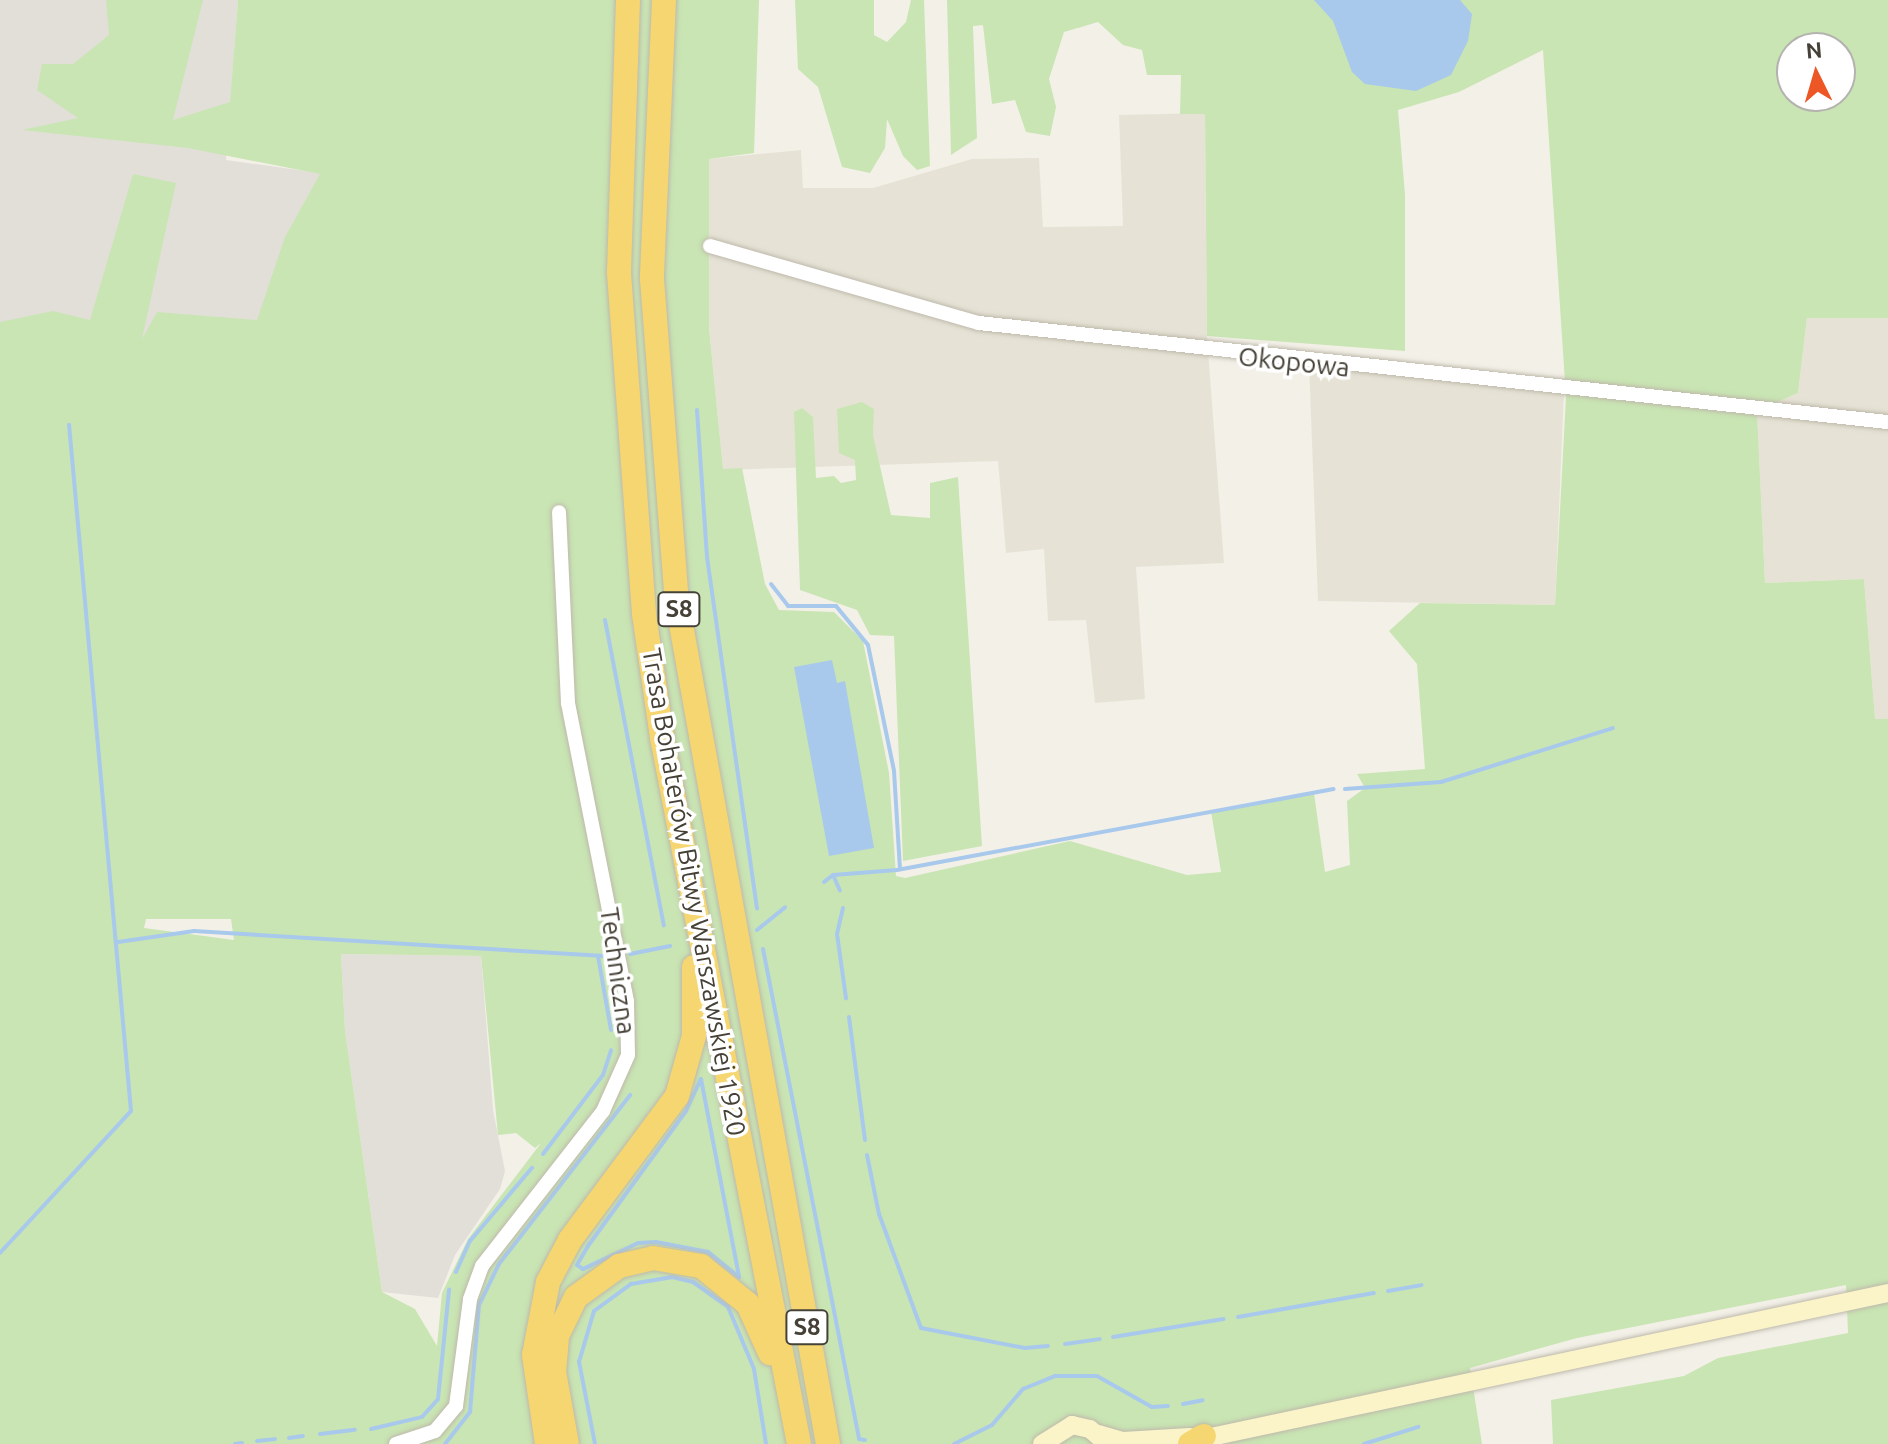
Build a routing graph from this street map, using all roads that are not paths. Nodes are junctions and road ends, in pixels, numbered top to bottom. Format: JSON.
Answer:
{"nodes":[{"id":1,"x":628,"y":0,"type":"edge"},
{"id":2,"x":664,"y":0,"type":"edge"},
{"id":3,"x":710,"y":246,"type":"dead end"},
{"id":4,"x":1888,"y":422,"type":"edge"},
{"id":5,"x":559,"y":512,"type":"dead end"},
{"id":6,"x":686,"y":865,"type":"junction"},
{"id":7,"x":1888,"y":1293,"type":"edge"},
{"id":8,"x":1103,"y":1439,"type":"edge"},
{"id":9,"x":1197,"y":1440,"type":"edge"},
{"id":10,"x":396,"y":1444,"type":"edge"},
{"id":11,"x":547,"y":1444,"type":"edge"},
{"id":12,"x":567,"y":1444,"type":"edge"},
{"id":13,"x":798,"y":1444,"type":"edge"},
{"id":14,"x":828,"y":1444,"type":"edge"},
{"id":15,"x":1042,"y":1444,"type":"edge"},
{"id":16,"x":1178,"y":1444,"type":"edge"}],
"edges":[{"from":1,"to":6,"type":"highway","name":"Trasa Bohaterów Bitwy Warszawskiej 1920","number":"S8"},
{"from":2,"to":14,"type":"highway","name":"Trasa Bohaterów Bitwy Warszawskiej 1920","number":"S8"},
{"from":3,"to":4,"type":"street","name":"Okopowa"},
{"from":5,"to":10,"type":"street","name":"Techniczna"},
{"from":6,"to":11,"type":"highway"},
{"from":6,"to":13,"type":"highway","name":"Trasa Bohaterów Bitwy Warszawskiej 1920","number":"S8"},
{"from":7,"to":9,"type":"main road"},
{"from":8,"to":9,"type":"main road"},
{"from":8,"to":15,"type":"main road"},
{"from":9,"to":16,"type":"main road"},
{"from":12,"to":13,"type":"highway"}]}
